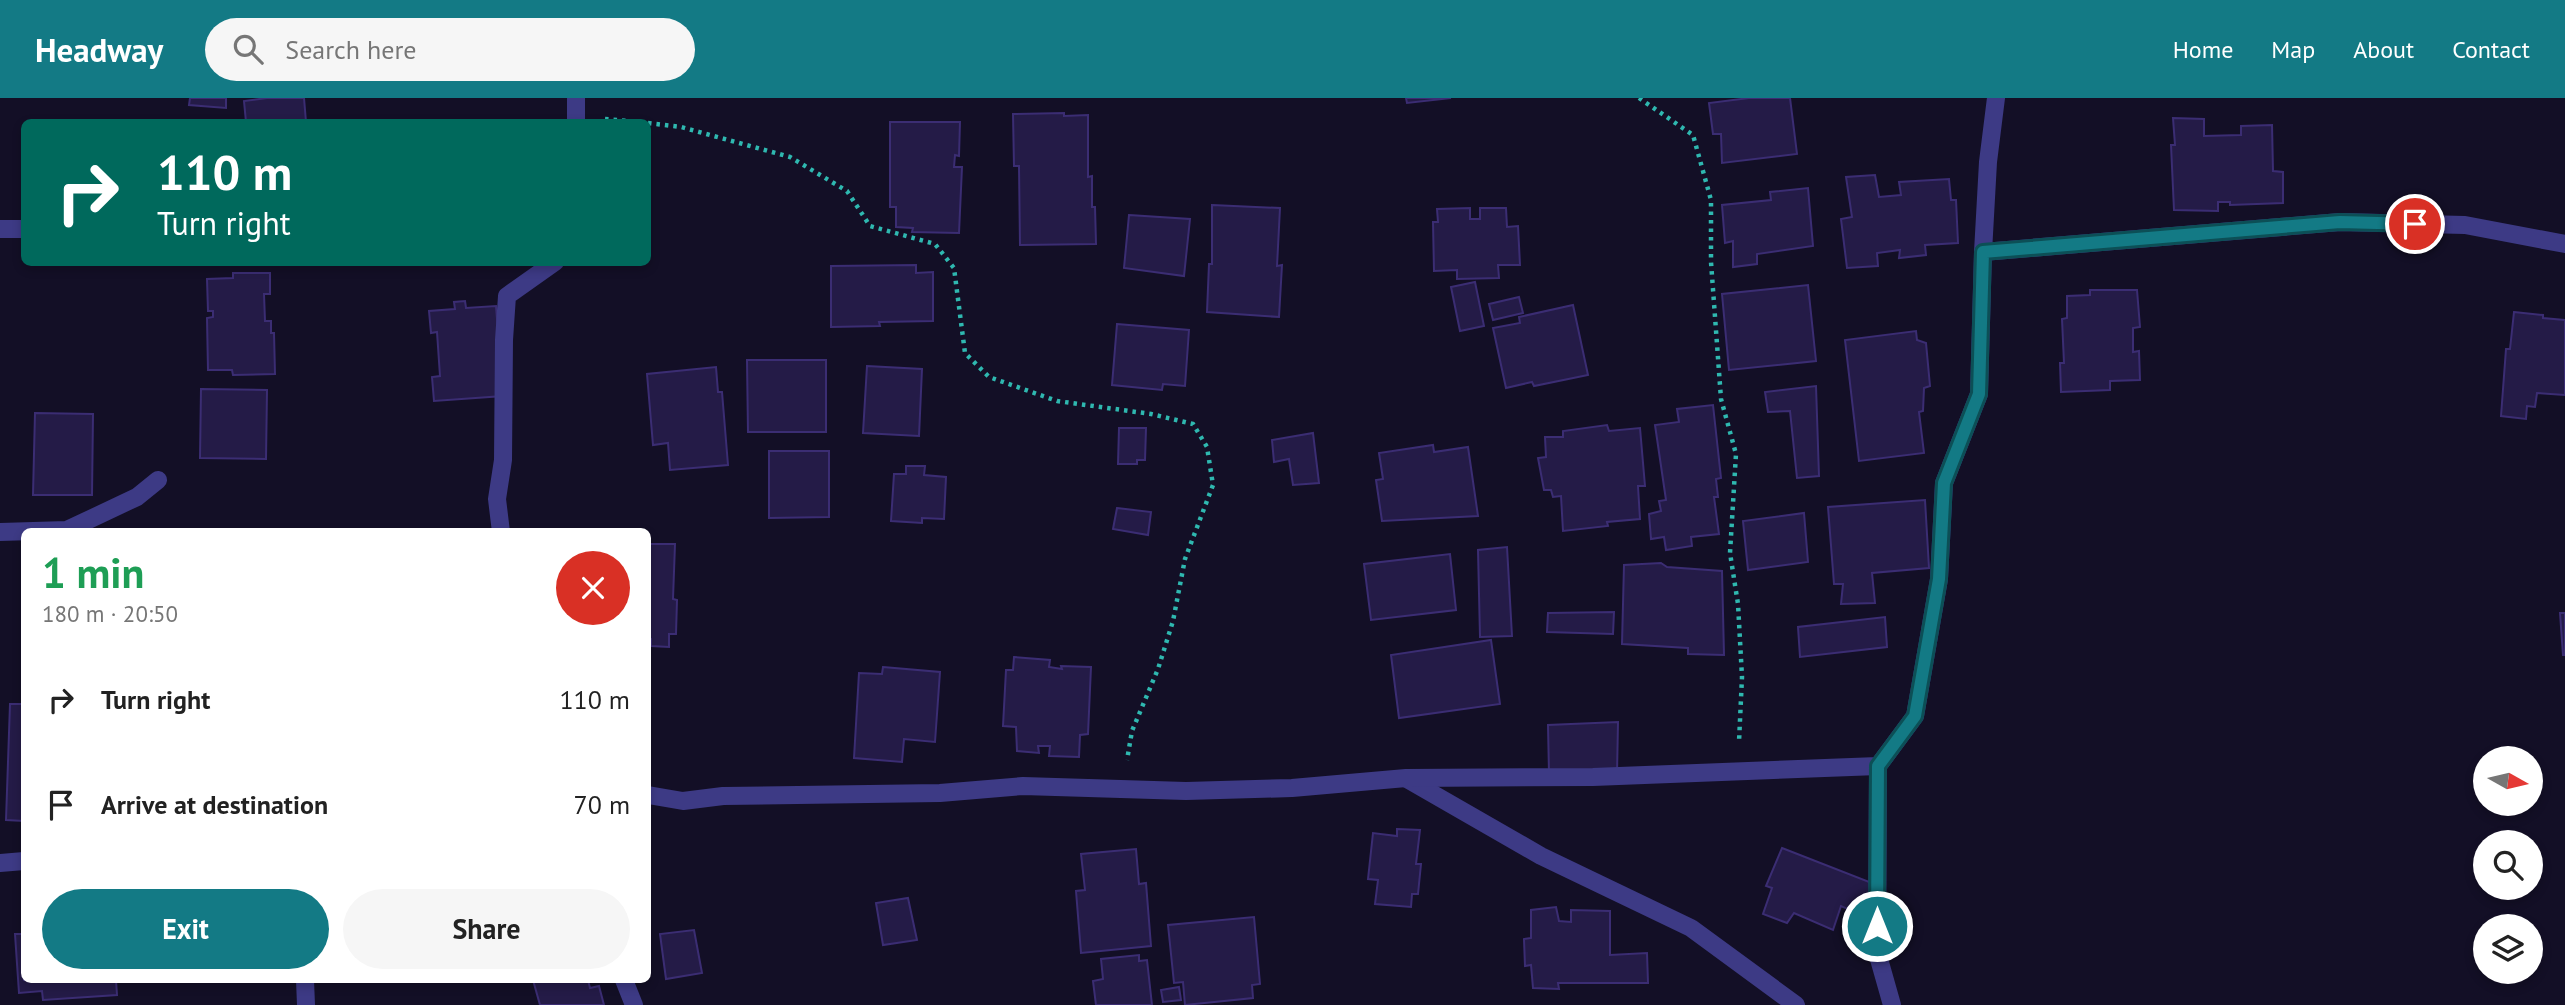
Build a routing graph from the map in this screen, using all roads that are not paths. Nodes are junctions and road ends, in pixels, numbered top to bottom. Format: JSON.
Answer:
{"nodes":[{"id":1,"x":576,"y":98,"type":"edge"},
{"id":2,"x":1996,"y":98,"type":"edge"},
{"id":3,"x":576,"y":119,"type":"edge"},
{"id":4,"x":0,"y":229,"type":"edge"},
{"id":5,"x":21,"y":229,"type":"edge"},
{"id":6,"x":2565,"y":244,"type":"edge"},
{"id":7,"x":1983,"y":252,"type":"junction"},
{"id":8,"x":549,"y":266,"type":"edge"},
{"id":9,"x":158,"y":480,"type":"dead end"},
{"id":10,"x":71,"y":528,"type":"edge"},
{"id":11,"x":501,"y":528,"type":"edge"},
{"id":12,"x":21,"y":531,"type":"edge"},
{"id":13,"x":0,"y":532,"type":"edge"},
{"id":14,"x":1878,"y":766,"type":"junction"},
{"id":15,"x":1406,"y":778,"type":"junction"},
{"id":16,"x":651,"y":796,"type":"edge"},
{"id":17,"x":21,"y":861,"type":"edge"},
{"id":18,"x":0,"y":863,"type":"edge"},
{"id":19,"x":305,"y":983,"type":"edge"},
{"id":20,"x":625,"y":983,"type":"edge"},
{"id":21,"x":306,"y":1005,"type":"edge"},
{"id":22,"x":634,"y":1005,"type":"edge"},
{"id":23,"x":1796,"y":1005,"type":"edge"},
{"id":24,"x":1892,"y":1005,"type":"edge"}],
"edges":[{"from":1,"to":3,"type":"street"},
{"from":2,"to":7,"type":"street"},
{"from":4,"to":5,"type":"street"},
{"from":6,"to":7,"type":"street"},
{"from":7,"to":14,"type":"street"},
{"from":8,"to":11,"type":"street"},
{"from":9,"to":10,"type":"street"},
{"from":12,"to":13,"type":"street"},
{"from":14,"to":15,"type":"street"},
{"from":14,"to":24,"type":"street"},
{"from":15,"to":16,"type":"street"},
{"from":15,"to":23,"type":"street"},
{"from":17,"to":18,"type":"street"},
{"from":19,"to":21,"type":"street"},
{"from":20,"to":22,"type":"street"}]}
